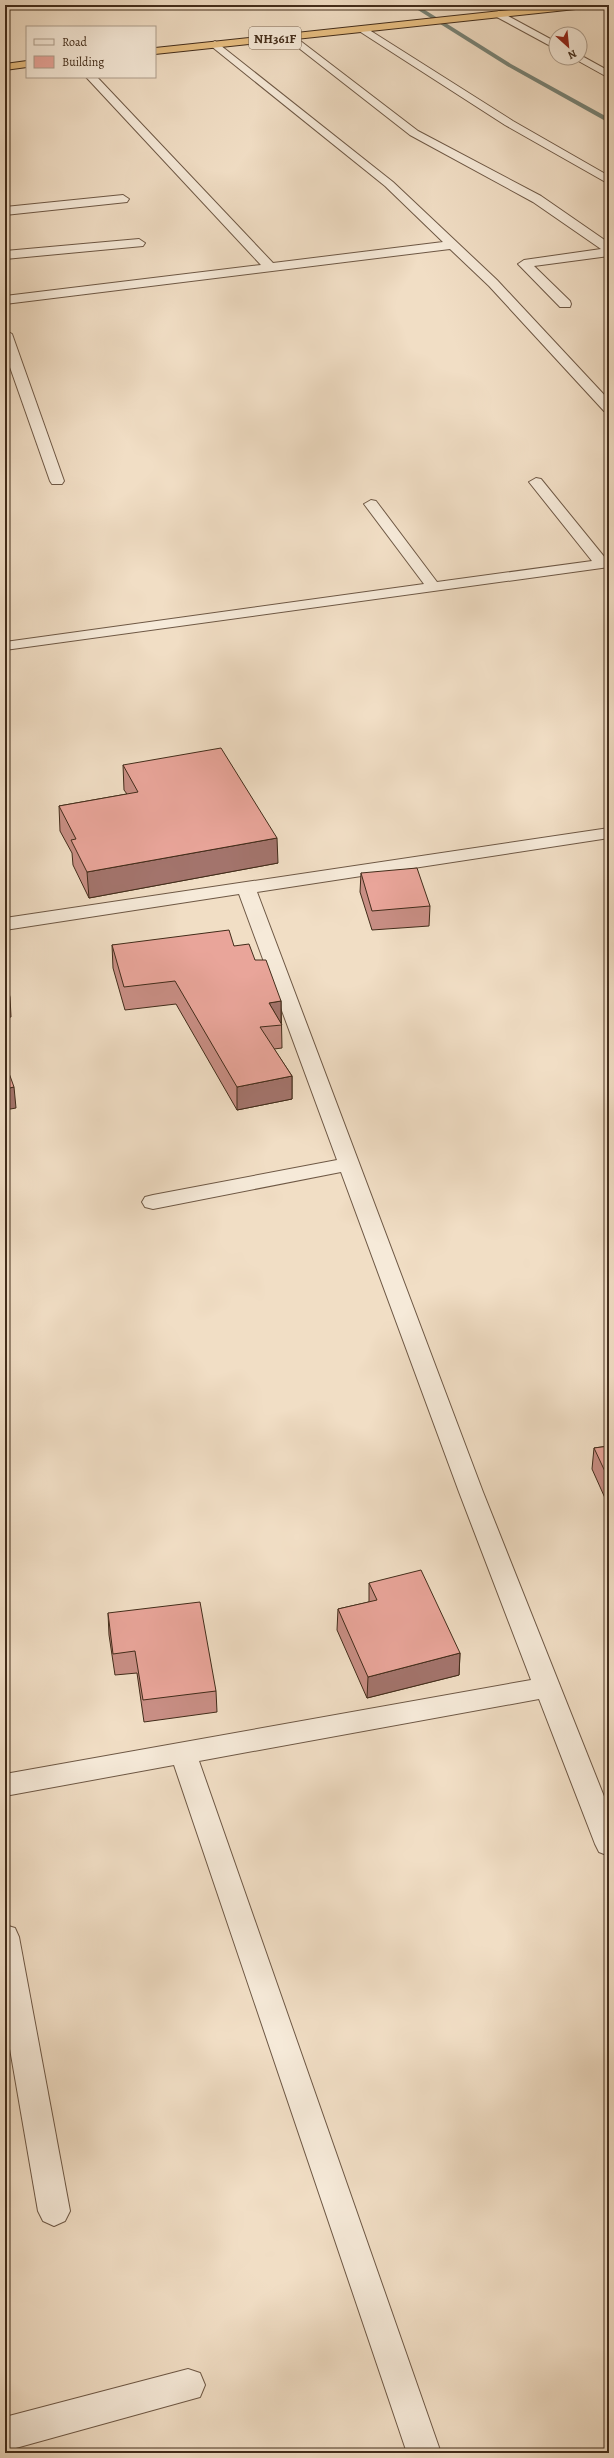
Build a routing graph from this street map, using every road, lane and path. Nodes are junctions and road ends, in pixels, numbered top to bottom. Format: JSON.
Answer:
{"nodes":[{"id":1,"x":585,"y":5,"type":"edge"},
{"id":2,"x":499,"y":14,"type":"junction"},
{"id":3,"x":364,"y":29,"type":"junction"},
{"id":4,"x":290,"y":36,"type":"junction"},
{"id":5,"x":548,"y":42,"type":"edge"},
{"id":6,"x":215,"y":44,"type":"junction"},
{"id":7,"x":156,"y":51,"type":"edge"},
{"id":8,"x":588,"y":63,"type":"edge"},
{"id":9,"x":26,"y":64,"type":"edge"},
{"id":10,"x":5,"y":67,"type":"edge"},
{"id":11,"x":609,"y":75,"type":"edge"},
{"id":12,"x":92,"y":78,"type":"edge"},
{"id":13,"x":609,"y":181,"type":"edge"},
{"id":14,"x":123,"y":200,"type":"dead end"},
{"id":15,"x":5,"y":211,"type":"edge"},
{"id":16,"x":139,"y":243,"type":"dead end"},
{"id":17,"x":452,"y":244,"type":"junction"},
{"id":18,"x":609,"y":250,"type":"edge"},
{"id":19,"x":5,"y":255,"type":"edge"},
{"id":20,"x":272,"y":268,"type":"junction"},
{"id":21,"x":5,"y":300,"type":"edge"},
{"id":22,"x":565,"y":304,"type":"dead end"},
{"id":23,"x":5,"y":334,"type":"edge"},
{"id":24,"x":609,"y":408,"type":"edge"},
{"id":25,"x":57,"y":481,"type":"dead end"},
{"id":26,"x":536,"y":482,"type":"dead end"},
{"id":27,"x":371,"y":504,"type":"dead end"},
{"id":28,"x":605,"y":564,"type":"edge"},
{"id":29,"x":433,"y":587,"type":"junction"},
{"id":30,"x":5,"y":646,"type":"edge"},
{"id":31,"x":609,"y":833,"type":"edge"},
{"id":32,"x":246,"y":888,"type":"junction"},
{"id":33,"x":5,"y":924,"type":"edge"},
{"id":34,"x":349,"y":1164,"type":"junction"},
{"id":35,"x":153,"y":1202,"type":"dead end"},
{"id":36,"x":548,"y":1687,"type":"junction"},
{"id":37,"x":183,"y":1753,"type":"junction"},
{"id":38,"x":5,"y":1785,"type":"edge"},
{"id":39,"x":609,"y":1844,"type":"edge"},
{"id":40,"x":5,"y":1937,"type":"edge"},
{"id":41,"x":54,"y":2211,"type":"dead end"},
{"id":42,"x":188,"y":2384,"type":"dead end"},
{"id":43,"x":5,"y":2434,"type":"edge"},
{"id":44,"x":424,"y":2453,"type":"edge"}],
"edges":[{"from":1,"to":2,"type":"highway","number":"NH361F"},
{"from":2,"to":3,"type":"highway","number":"NH361F"},
{"from":2,"to":5,"type":"street"},
{"from":3,"to":4,"type":"highway","number":"NH361F"},
{"from":3,"to":13,"type":"street"},
{"from":4,"to":6,"type":"highway","number":"NH361F"},
{"from":4,"to":18,"type":"street"},
{"from":6,"to":7,"type":"highway","number":"NH361F"},
{"from":6,"to":17,"type":"street"},
{"from":8,"to":11,"type":"street"},
{"from":9,"to":10,"type":"highway"},
{"from":12,"to":20,"type":"street"},
{"from":14,"to":15,"type":"street"},
{"from":16,"to":19,"type":"street"},
{"from":17,"to":20,"type":"street"},
{"from":17,"to":24,"type":"street"},
{"from":18,"to":22,"type":"street"},
{"from":20,"to":21,"type":"street"},
{"from":23,"to":25,"type":"street"},
{"from":26,"to":28,"type":"lane"},
{"from":27,"to":29,"type":"lane"},
{"from":28,"to":29,"type":"lane"},
{"from":29,"to":30,"type":"lane"},
{"from":31,"to":32,"type":"street"},
{"from":32,"to":33,"type":"street"},
{"from":32,"to":34,"type":"street"},
{"from":34,"to":35,"type":"street"},
{"from":34,"to":36,"type":"street"},
{"from":36,"to":37,"type":"street"},
{"from":36,"to":39,"type":"street"},
{"from":37,"to":38,"type":"street"},
{"from":37,"to":44,"type":"street"},
{"from":40,"to":41,"type":"street"},
{"from":42,"to":43,"type":"street"}]}
